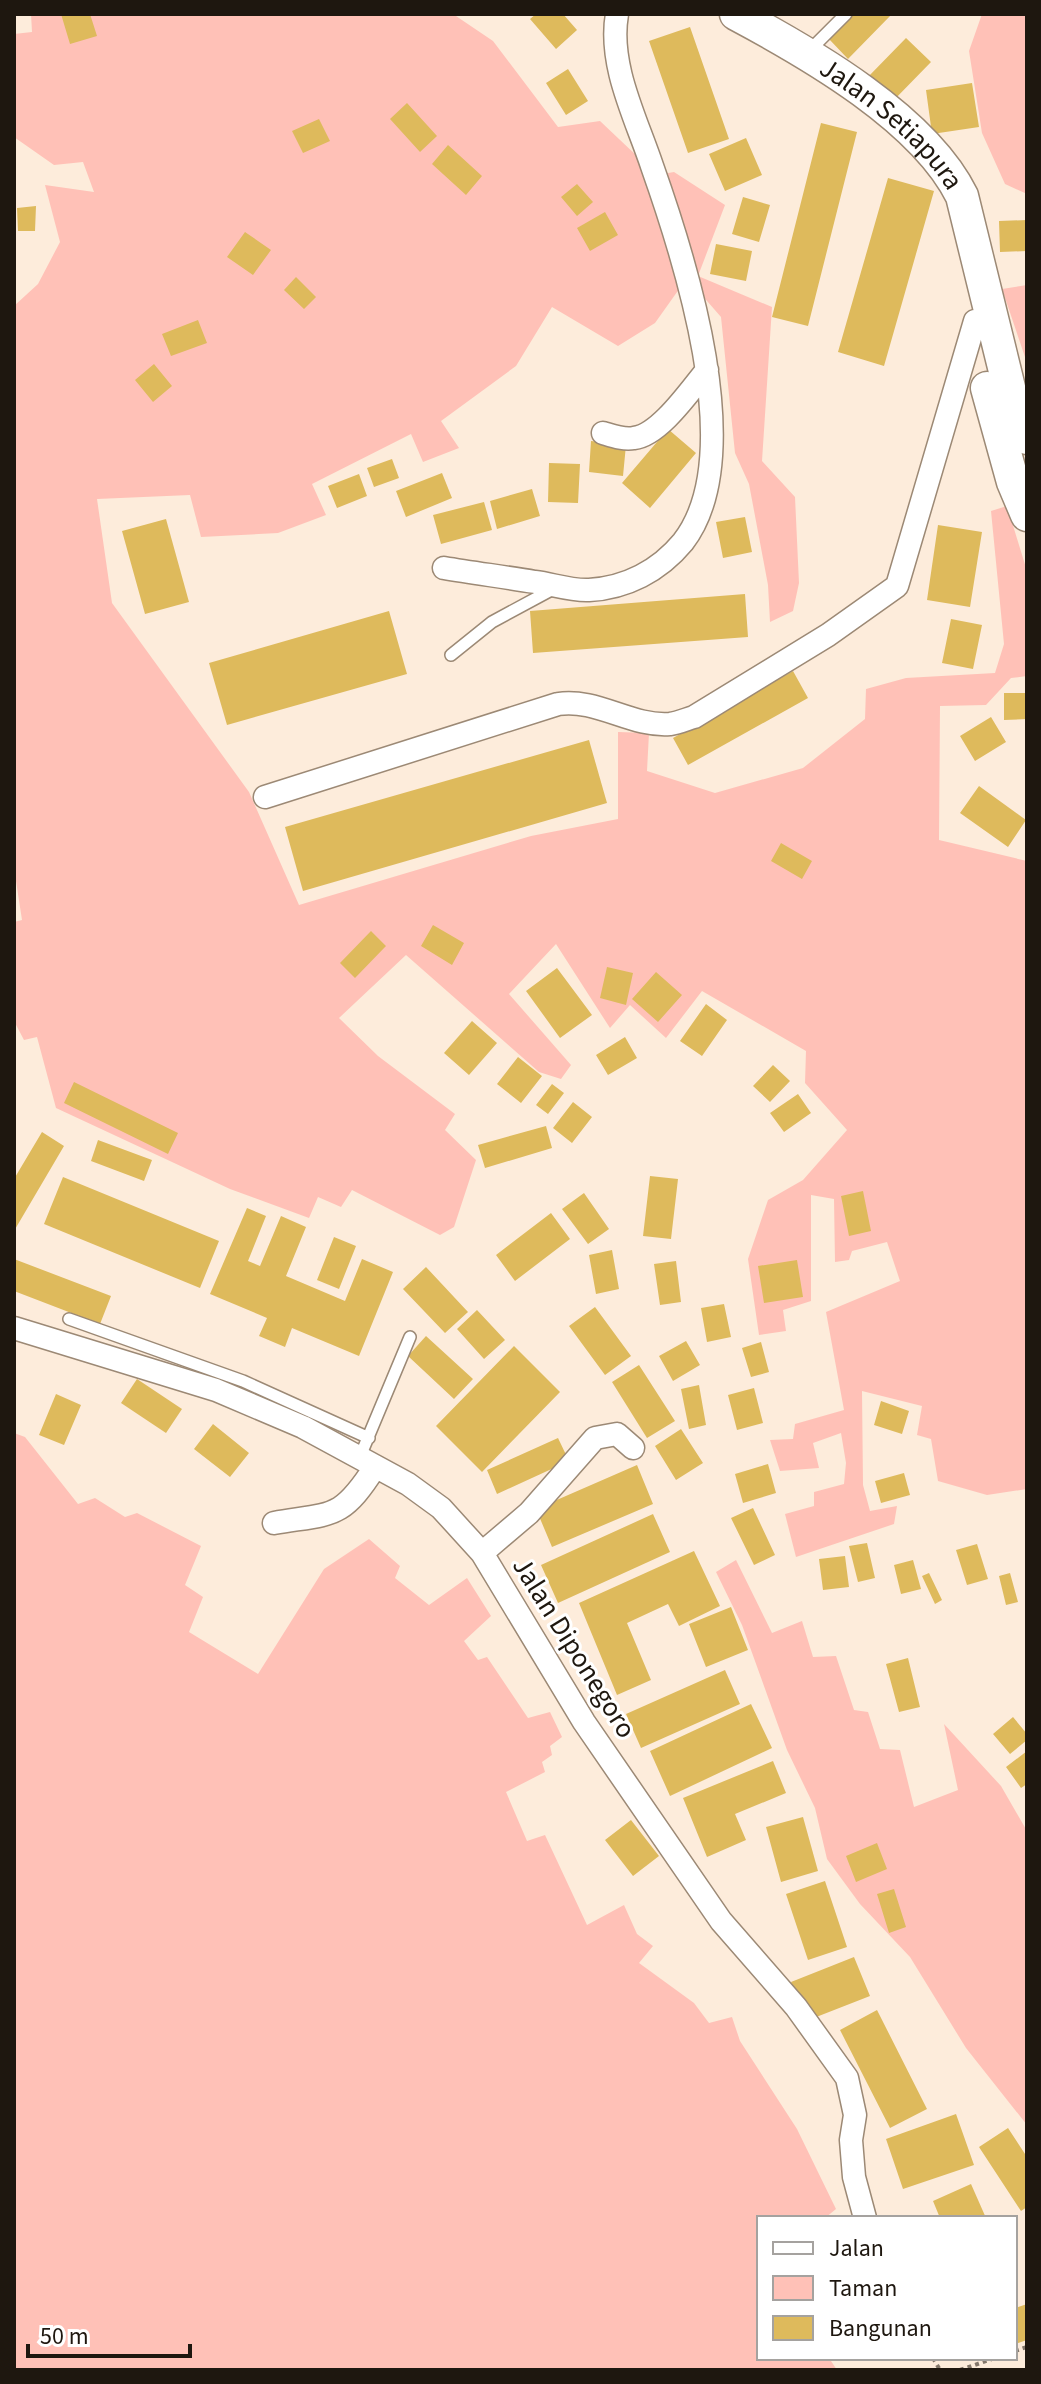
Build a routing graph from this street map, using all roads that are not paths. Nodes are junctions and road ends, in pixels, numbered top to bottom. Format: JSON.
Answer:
{"nodes":[{"id":1,"x":617,"y":14,"type":"edge"},
{"id":2,"x":736,"y":14,"type":"edge"},
{"id":3,"x":846,"y":14,"type":"edge"},
{"id":4,"x":807,"y":53,"type":"junction"},
{"id":5,"x":984,"y":283,"type":"junction"},
{"id":6,"x":975,"y":321,"type":"junction"},
{"id":7,"x":707,"y":370,"type":"junction"},
{"id":8,"x":603,"y":433,"type":"dead end"},
{"id":9,"x":1027,"y":438,"type":"edge"},
{"id":10,"x":1027,"y":515,"type":"edge"},
{"id":11,"x":444,"y":568,"type":"dead end"},
{"id":12,"x":559,"y":586,"type":"junction"},
{"id":13,"x":451,"y":655,"type":"dead end"},
{"id":14,"x":265,"y":797,"type":"dead end"},
{"id":15,"x":69,"y":1319,"type":"dead end"},
{"id":16,"x":14,"y":1328,"type":"edge"},
{"id":17,"x":410,"y":1337,"type":"dead end"},
{"id":18,"x":369,"y":1438,"type":"junction"},
{"id":19,"x":633,"y":1448,"type":"dead end"},
{"id":20,"x":367,"y":1463,"type":"junction"},
{"id":21,"x":274,"y":1523,"type":"dead end"},
{"id":22,"x":482,"y":1553,"type":"junction"},
{"id":23,"x":864,"y":2216,"type":"edge"}],
"edges":[{"from":1,"to":7,"type":"street"},
{"from":2,"to":4,"type":"street","name":"Jalan Setiapura"},
{"from":3,"to":4,"type":"lane"},
{"from":4,"to":5,"type":"street","name":"Jalan Setiapura"},
{"from":5,"to":6,"type":"street","name":"Jalan Setiapura"},
{"from":5,"to":9,"type":"street","name":"Jalan Setiapura"},
{"from":6,"to":10,"type":"street","name":"Jalan Setiapura"},
{"from":6,"to":14,"type":"street"},
{"from":7,"to":8,"type":"street"},
{"from":7,"to":12,"type":"street"},
{"from":11,"to":12,"type":"street"},
{"from":12,"to":13,"type":"lane"},
{"from":15,"to":18,"type":"lane"},
{"from":16,"to":20,"type":"street","name":"Jalan Diponegoro"},
{"from":17,"to":18,"type":"lane"},
{"from":18,"to":20,"type":"lane"},
{"from":19,"to":22,"type":"street"},
{"from":20,"to":21,"type":"street"},
{"from":20,"to":22,"type":"street","name":"Jalan Diponegoro"},
{"from":22,"to":23,"type":"street","name":"Jalan Diponegoro"}]}
